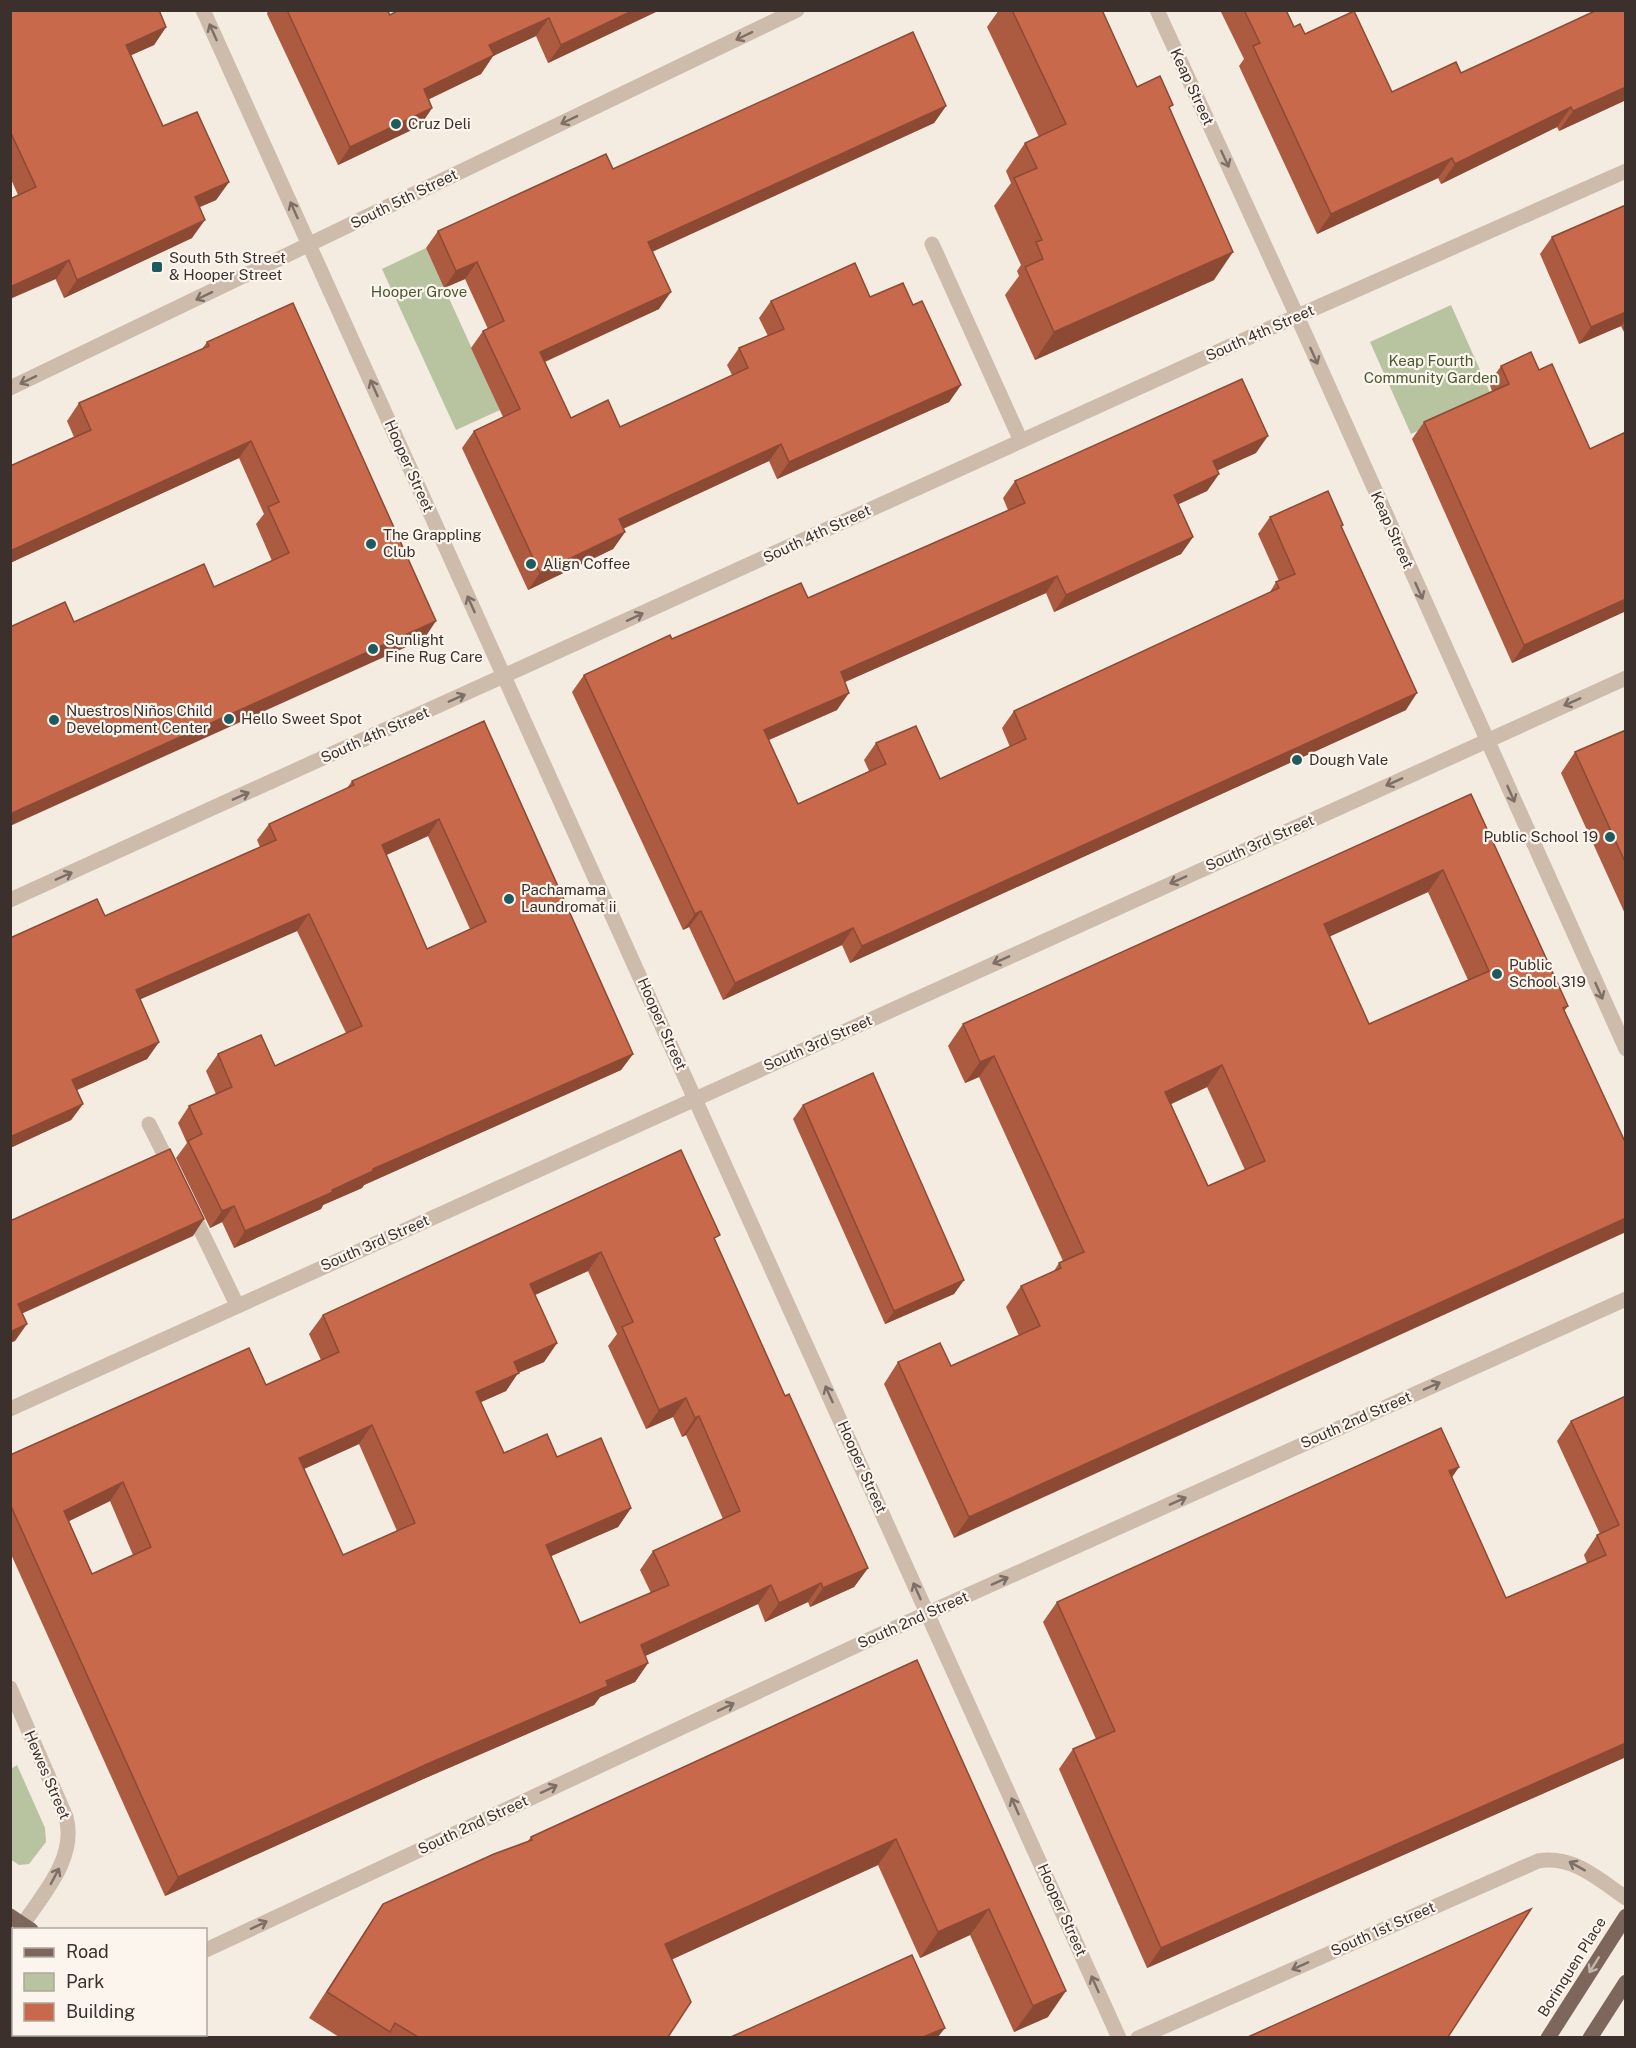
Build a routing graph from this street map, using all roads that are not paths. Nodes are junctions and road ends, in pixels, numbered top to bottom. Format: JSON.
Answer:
{"nodes":[{"id":1,"x":203,"y":10,"type":"edge"},
{"id":2,"x":797,"y":10,"type":"edge"},
{"id":3,"x":1157,"y":10,"type":"edge"},
{"id":4,"x":1626,"y":171,"type":"edge"},
{"id":5,"x":932,"y":244,"type":"dead end"},
{"id":6,"x":309,"y":245,"type":"junction"},
{"id":7,"x":1297,"y":316,"type":"junction"},
{"id":8,"x":10,"y":388,"type":"edge"},
{"id":9,"x":1021,"y":441,"type":"junction"},
{"id":10,"x":504,"y":676,"type":"junction"},
{"id":11,"x":1626,"y":678,"type":"edge"},
{"id":12,"x":1486,"y":741,"type":"junction"},
{"id":13,"x":10,"y":900,"type":"edge"},
{"id":14,"x":1626,"y":1049,"type":"edge"},
{"id":15,"x":695,"y":1098,"type":"junction"},
{"id":16,"x":149,"y":1124,"type":"dead end"},
{"id":17,"x":1626,"y":1299,"type":"edge"},
{"id":18,"x":237,"y":1305,"type":"junction"},
{"id":19,"x":10,"y":1409,"type":"edge"},
{"id":20,"x":928,"y":1614,"type":"junction"},
{"id":21,"x":10,"y":1688,"type":"edge"},
{"id":22,"x":1626,"y":1898,"type":"edge"},
{"id":23,"x":1626,"y":1916,"type":"edge"},
{"id":24,"x":21,"y":1923,"type":"edge"},
{"id":25,"x":207,"y":1950,"type":"edge"},
{"id":26,"x":1626,"y":1982,"type":"edge"},
{"id":27,"x":1119,"y":2037,"type":"edge"},
{"id":28,"x":1138,"y":2037,"type":"edge"},
{"id":29,"x":1548,"y":2037,"type":"edge"},
{"id":30,"x":1590,"y":2037,"type":"edge"}],
"edges":[{"from":6,"to":1,"type":"street","name":"Hooper Street","one_way":true},
{"from":2,"to":6,"type":"street","name":"South 5th Street","one_way":true},
{"from":3,"to":7,"type":"street","name":"Keap Street","one_way":true},
{"from":4,"to":7,"type":"street","name":"South 4th Street"},
{"from":5,"to":9,"type":"street"},
{"from":6,"to":8,"type":"street","name":"South 5th Street","one_way":true},
{"from":10,"to":6,"type":"street","name":"Hooper Street","one_way":true},
{"from":7,"to":9,"type":"street","name":"South 4th Street"},
{"from":7,"to":12,"type":"street","name":"Keap Street","one_way":true},
{"from":10,"to":9,"type":"street","name":"South 4th Street","one_way":true},
{"from":13,"to":10,"type":"street","name":"South 4th Street","one_way":true},
{"from":10,"to":15,"type":"street","name":"Hooper Street"},
{"from":11,"to":12,"type":"street","name":"South 3rd Street","one_way":true},
{"from":12,"to":14,"type":"street","name":"Keap Street","one_way":true},
{"from":12,"to":15,"type":"street","name":"South 3rd Street","one_way":true},
{"from":15,"to":18,"type":"street","name":"South 3rd Street"},
{"from":20,"to":15,"type":"street","name":"Hooper Street","one_way":true},
{"from":16,"to":18,"type":"street"},
{"from":20,"to":17,"type":"street","name":"South 2nd Street","one_way":true},
{"from":18,"to":19,"type":"street","name":"South 3rd Street"},
{"from":25,"to":20,"type":"street","name":"South 2nd Street","one_way":true},
{"from":27,"to":20,"type":"street","name":"Hooper Street","one_way":true},
{"from":24,"to":21,"type":"street","name":"Hewes Street","one_way":true},
{"from":22,"to":28,"type":"street","name":"South 1st Street","one_way":true},
{"from":23,"to":29,"type":"main road","name":"Borinquen Place","one_way":true},
{"from":26,"to":30,"type":"main road"}]}
